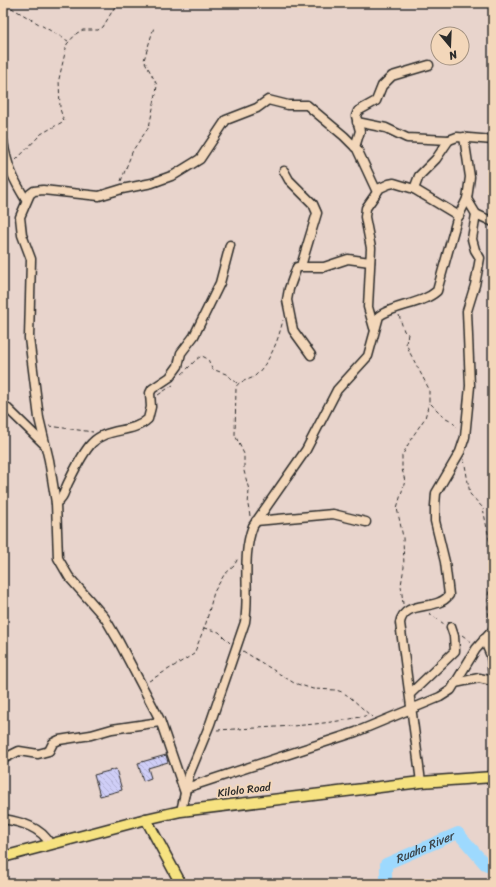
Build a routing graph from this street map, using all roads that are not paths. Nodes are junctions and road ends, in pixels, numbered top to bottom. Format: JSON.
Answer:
{"nodes":[{"id":1,"x":429,"y":65,"type":"dead end"},
{"id":2,"x":357,"y":122,"type":"junction"},
{"id":3,"x":464,"y":137,"type":"junction"},
{"id":4,"x":449,"y":140,"type":"junction"},
{"id":5,"x":493,"y":140,"type":"edge"},
{"id":6,"x":3,"y":141,"type":"edge"},
{"id":7,"x":355,"y":147,"type":"junction"},
{"id":8,"x":6,"y":166,"type":"edge"},
{"id":9,"x":284,"y":171,"type":"dead end"},
{"id":10,"x":414,"y":189,"type":"junction"},
{"id":11,"x":377,"y":192,"type":"junction"},
{"id":12,"x":468,"y":198,"type":"junction"},
{"id":13,"x":26,"y":200,"type":"junction"},
{"id":14,"x":476,"y":214,"type":"junction"},
{"id":15,"x":459,"y":216,"type":"junction"},
{"id":16,"x":493,"y":222,"type":"edge"},
{"id":17,"x":230,"y":245,"type":"dead end"},
{"id":18,"x":370,"y":262,"type":"junction"},
{"id":19,"x":302,"y":266,"type":"junction"},
{"id":20,"x":375,"y":330,"type":"junction"},
{"id":21,"x":310,"y":355,"type":"dead end"},
{"id":22,"x":3,"y":404,"type":"edge"},
{"id":23,"x":45,"y":444,"type":"junction"},
{"id":24,"x":56,"y":503,"type":"junction"},
{"id":25,"x":366,"y":522,"type":"dead end"},
{"id":26,"x":254,"y":524,"type":"junction"},
{"id":27,"x":451,"y":627,"type":"dead end"},
{"id":28,"x":493,"y":630,"type":"edge"},
{"id":29,"x":484,"y":639,"type":"junction"},
{"id":30,"x":493,"y":679,"type":"edge"},
{"id":31,"x":455,"y":683,"type":"junction"},
{"id":32,"x":410,"y":694,"type":"junction"},
{"id":33,"x":411,"y":708,"type":"junction"},
{"id":34,"x":160,"y":722,"type":"junction"},
{"id":35,"x":3,"y":759,"type":"edge"},
{"id":36,"x":493,"y":777,"type":"edge"},
{"id":37,"x":421,"y":782,"type":"junction"},
{"id":38,"x":186,"y":791,"type":"junction"},
{"id":39,"x":181,"y":811,"type":"junction"},
{"id":40,"x":3,"y":819,"type":"edge"},
{"id":41,"x":146,"y":819,"type":"junction"},
{"id":42,"x":50,"y":844,"type":"junction"},
{"id":43,"x":3,"y":857,"type":"edge"},
{"id":44,"x":181,"y":884,"type":"edge"}],
"edges":[{"from":1,"to":2,"type":"street"},
{"from":2,"to":4,"type":"street"},
{"from":2,"to":7,"type":"street"},
{"from":3,"to":4,"type":"street"},
{"from":3,"to":5,"type":"street"},
{"from":3,"to":12,"type":"street"},
{"from":4,"to":10,"type":"street"},
{"from":6,"to":8,"type":"street"},
{"from":7,"to":11,"type":"street"},
{"from":7,"to":13,"type":"street"},
{"from":8,"to":13,"type":"street"},
{"from":9,"to":19,"type":"street"},
{"from":10,"to":11,"type":"street"},
{"from":10,"to":15,"type":"street"},
{"from":11,"to":18,"type":"street"},
{"from":12,"to":14,"type":"street"},
{"from":12,"to":15,"type":"street"},
{"from":13,"to":23,"type":"street"},
{"from":14,"to":16,"type":"street"},
{"from":14,"to":32,"type":"street"},
{"from":15,"to":20,"type":"street"},
{"from":17,"to":24,"type":"street"},
{"from":18,"to":19,"type":"street"},
{"from":18,"to":20,"type":"street"},
{"from":19,"to":21,"type":"street"},
{"from":20,"to":26,"type":"street"},
{"from":22,"to":23,"type":"street"},
{"from":23,"to":24,"type":"street"},
{"from":24,"to":34,"type":"street"},
{"from":25,"to":26,"type":"street"},
{"from":26,"to":38,"type":"street"},
{"from":27,"to":32,"type":"street"},
{"from":28,"to":29,"type":"street"},
{"from":29,"to":30,"type":"street"},
{"from":29,"to":31,"type":"street"},
{"from":30,"to":31,"type":"street"},
{"from":31,"to":33,"type":"street"},
{"from":32,"to":33,"type":"street"},
{"from":33,"to":37,"type":"street"},
{"from":33,"to":38,"type":"street"},
{"from":34,"to":35,"type":"street"},
{"from":34,"to":38,"type":"street"},
{"from":36,"to":37,"type":"main road","name":"Kilolo Road"},
{"from":37,"to":39,"type":"main road","name":"Kilolo Road"},
{"from":38,"to":39,"type":"street"},
{"from":39,"to":41,"type":"main road","name":"Kilolo Road"},
{"from":40,"to":42,"type":"street"},
{"from":41,"to":42,"type":"main road","name":"Kilolo Road"},
{"from":41,"to":44,"type":"main road"},
{"from":42,"to":43,"type":"main road","name":"Kilolo Road"}]}
